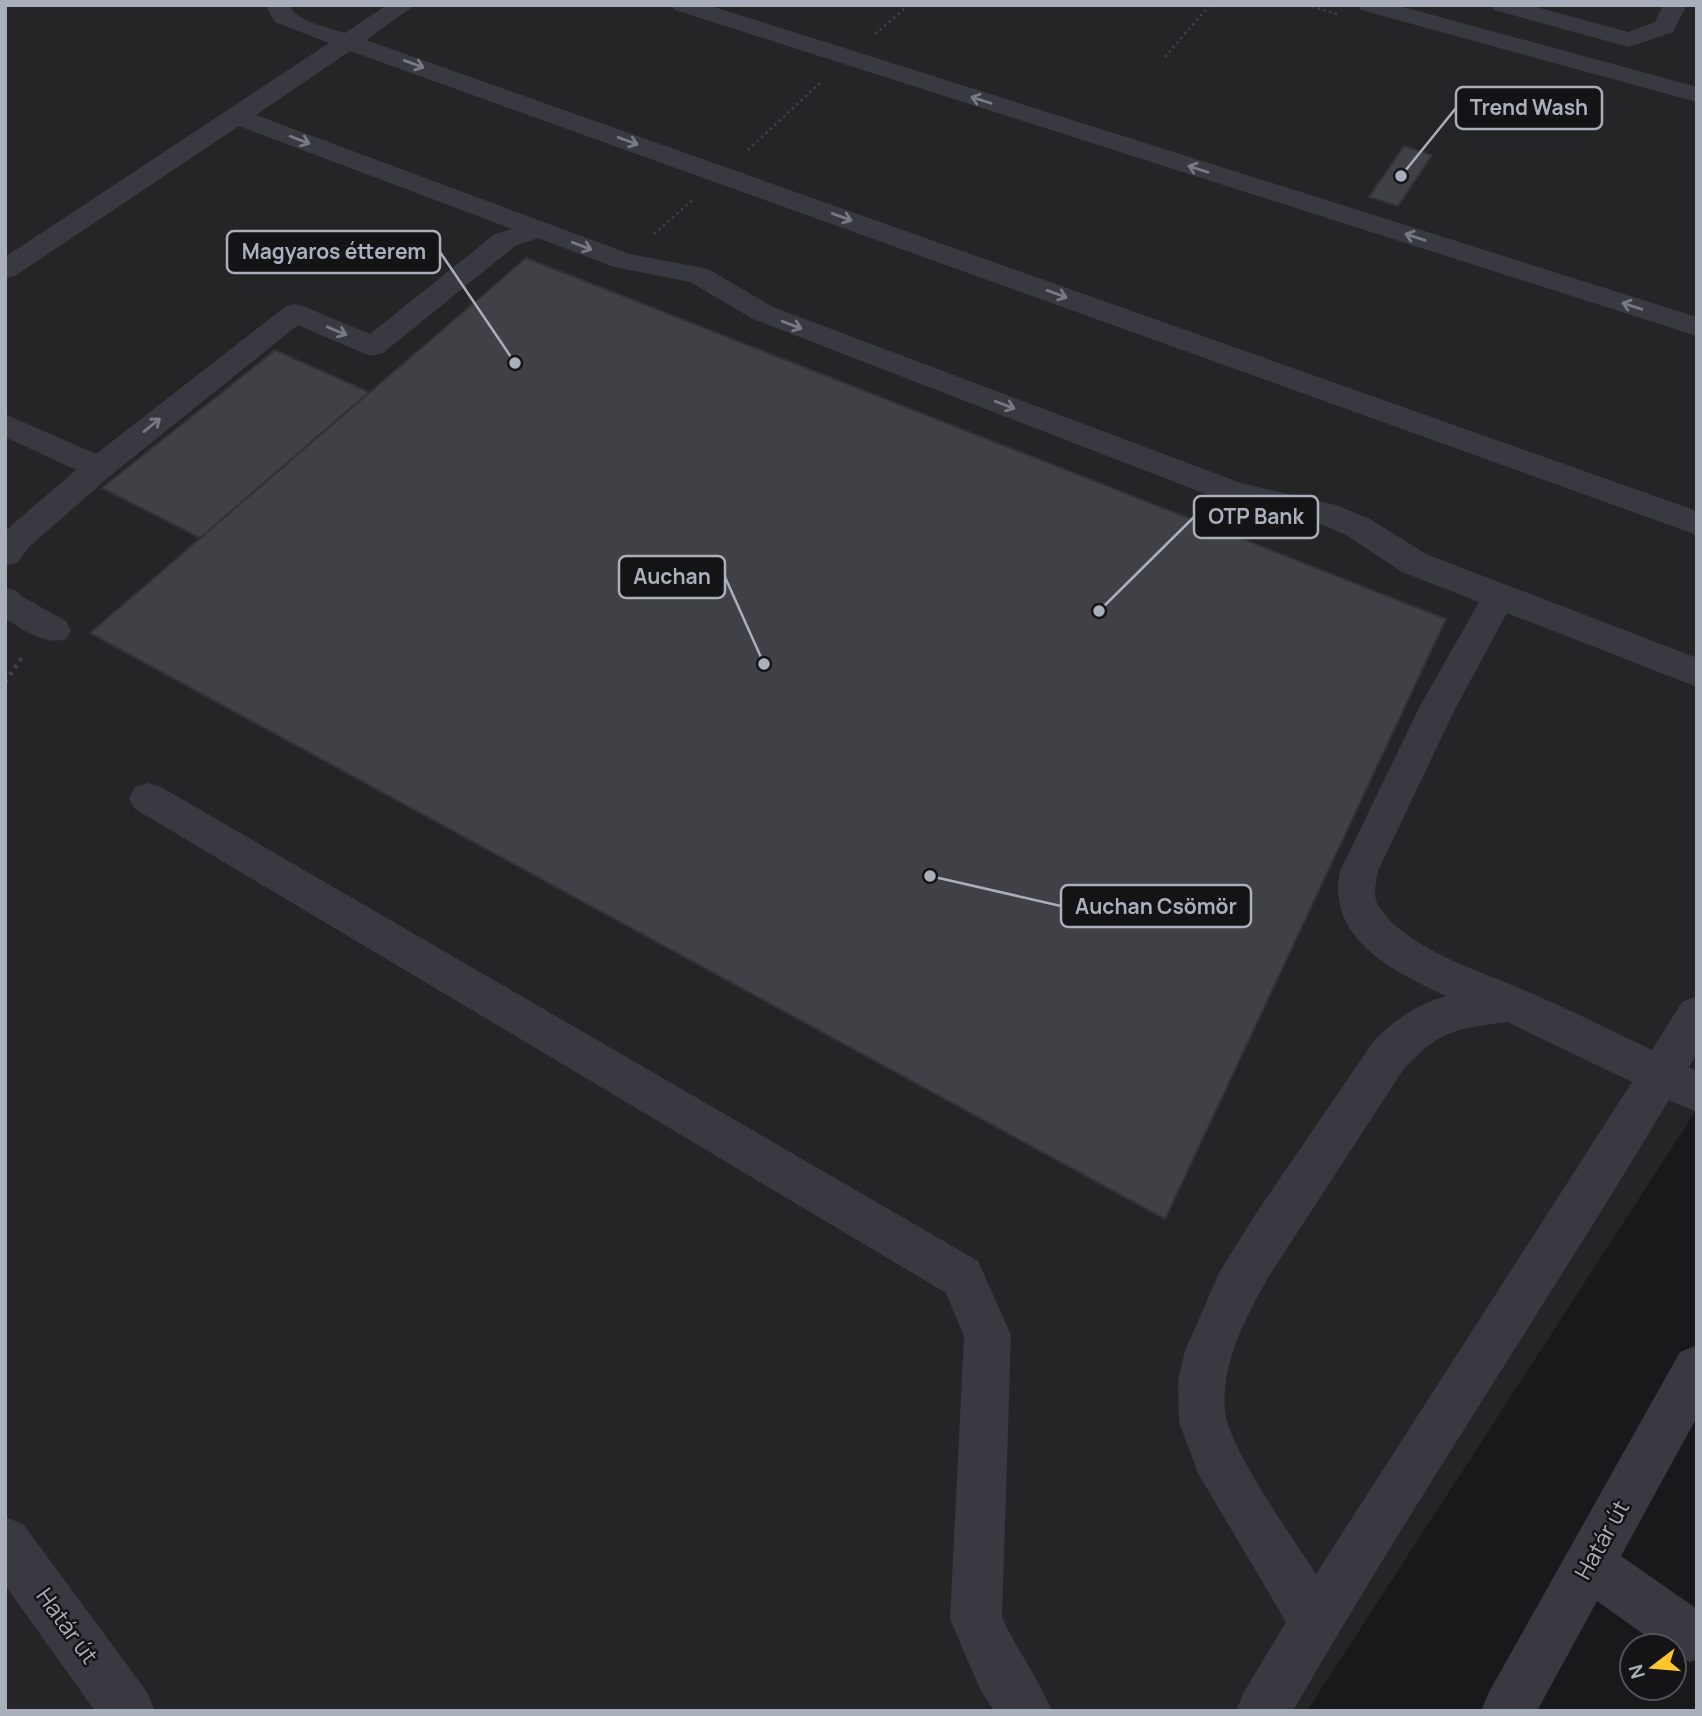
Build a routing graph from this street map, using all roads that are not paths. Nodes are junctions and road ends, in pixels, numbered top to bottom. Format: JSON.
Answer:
{"nodes":[{"id":1,"x":277,"y":5,"type":"edge"},
{"id":2,"x":403,"y":5,"type":"edge"},
{"id":3,"x":683,"y":5,"type":"edge"},
{"id":4,"x":1369,"y":5,"type":"edge"},
{"id":5,"x":1502,"y":5,"type":"edge"},
{"id":6,"x":1675,"y":5,"type":"edge"},
{"id":7,"x":350,"y":40,"type":"junction"},
{"id":8,"x":1629,"y":40,"type":"junction"},
{"id":9,"x":1613,"y":72,"type":"junction"},
{"id":10,"x":1697,"y":95,"type":"edge"},
{"id":11,"x":236,"y":116,"type":"junction"},
{"id":12,"x":539,"y":229,"type":"junction"},
{"id":13,"x":5,"y":270,"type":"edge"},
{"id":14,"x":1697,"y":327,"type":"edge"},
{"id":15,"x":5,"y":424,"type":"edge"},
{"id":16,"x":99,"y":468,"type":"junction"},
{"id":17,"x":1697,"y":523,"type":"edge"},
{"id":18,"x":5,"y":554,"type":"edge"},
{"id":19,"x":1499,"y":596,"type":"junction"},
{"id":20,"x":5,"y":600,"type":"edge"},
{"id":21,"x":54,"y":630,"type":"dead end"},
{"id":22,"x":1697,"y":673,"type":"edge"},
{"id":23,"x":148,"y":798,"type":"dead end"},
{"id":24,"x":1510,"y":1003,"type":"junction"},
{"id":25,"x":1697,"y":1015,"type":"edge"},
{"id":26,"x":1679,"y":1083,"type":"edge"},
{"id":27,"x":1697,"y":1369,"type":"edge"},
{"id":28,"x":5,"y":1542,"type":"edge"},
{"id":29,"x":1589,"y":1564,"type":"junction"},
{"id":30,"x":1315,"y":1622,"type":"junction"},
{"id":31,"x":1690,"y":1636,"type":"dead end"},
{"id":32,"x":128,"y":1711,"type":"edge"},
{"id":33,"x":1026,"y":1711,"type":"edge"},
{"id":34,"x":1263,"y":1711,"type":"edge"},
{"id":35,"x":1508,"y":1711,"type":"edge"}],
"edges":[{"from":1,"to":7,"type":"street"},
{"from":2,"to":7,"type":"street"},
{"from":14,"to":3,"type":"street","one_way":true},
{"from":4,"to":9,"type":"street"},
{"from":5,"to":8,"type":"street"},
{"from":6,"to":8,"type":"street"},
{"from":7,"to":11,"type":"street"},
{"from":7,"to":17,"type":"street","one_way":true},
{"from":8,"to":9,"type":"street"},
{"from":9,"to":10,"type":"street"},
{"from":11,"to":12,"type":"street","one_way":true},
{"from":11,"to":13,"type":"street"},
{"from":16,"to":12,"type":"street","one_way":true},
{"from":12,"to":19,"type":"street","one_way":true},
{"from":15,"to":16,"type":"street"},
{"from":16,"to":18,"type":"street"},
{"from":19,"to":22,"type":"street"},
{"from":19,"to":24,"type":"street"},
{"from":20,"to":21,"type":"street"},
{"from":23,"to":33,"type":"street"},
{"from":24,"to":26,"type":"street"},
{"from":24,"to":30,"type":"street"},
{"from":25,"to":26,"type":"street"},
{"from":26,"to":30,"type":"street"},
{"from":27,"to":29,"type":"street","name":"Határ út"},
{"from":28,"to":32,"type":"street","name":"Határ út"},
{"from":29,"to":31,"type":"street"},
{"from":29,"to":35,"type":"street","name":"Határ út"},
{"from":30,"to":34,"type":"street"}]}
